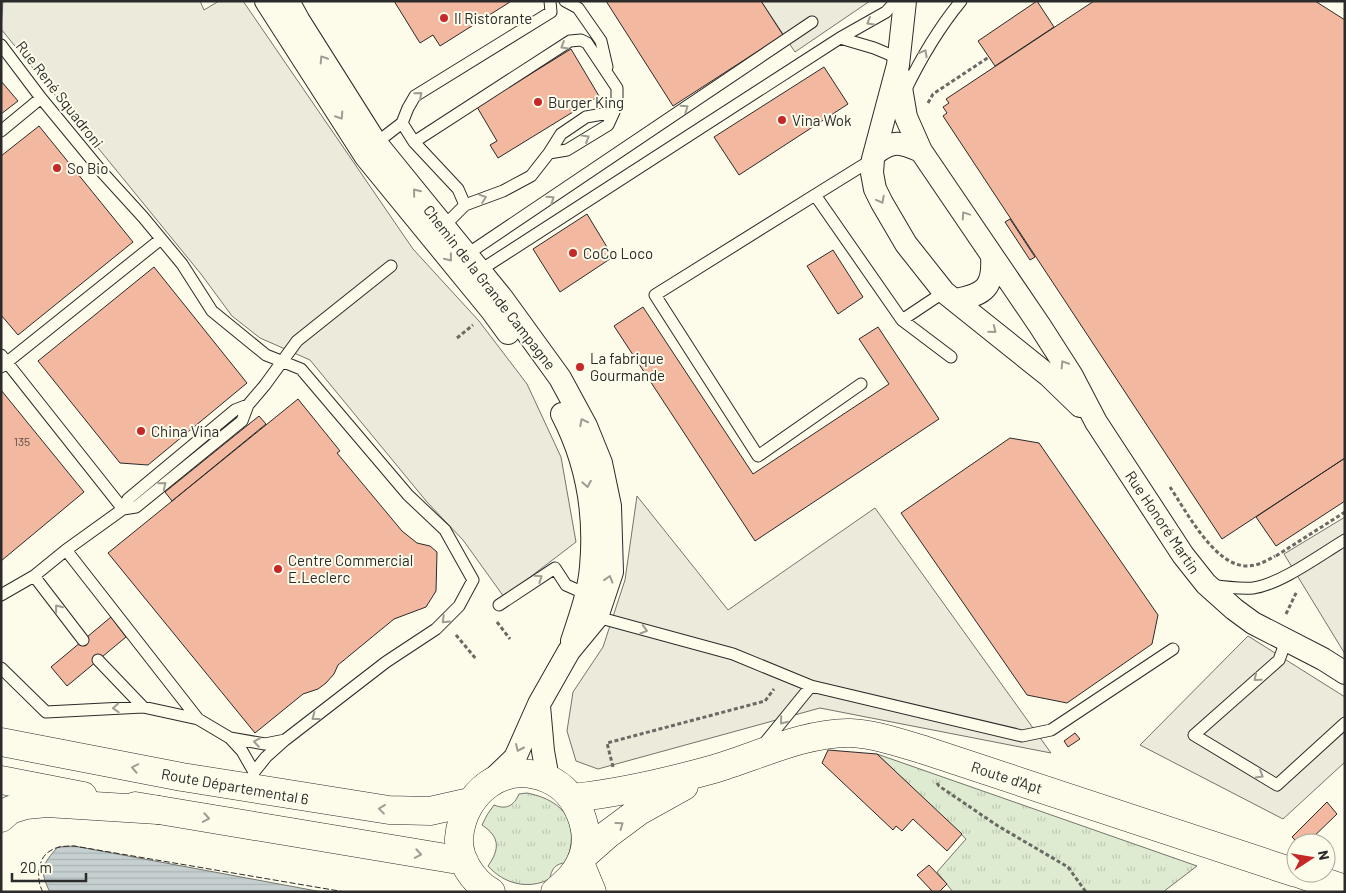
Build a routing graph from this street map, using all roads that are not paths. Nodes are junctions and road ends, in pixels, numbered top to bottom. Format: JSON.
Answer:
{"nodes":[{"id":1,"x":266,"y":1,"type":"edge"},
{"id":2,"x":288,"y":1,"type":"edge"},
{"id":3,"x":550,"y":1,"type":"edge"},
{"id":4,"x":564,"y":1,"type":"edge"},
{"id":5,"x":896,"y":1,"type":"edge"},
{"id":6,"x":905,"y":1,"type":"edge"},
{"id":7,"x":961,"y":1,"type":"edge"},
{"id":8,"x":812,"y":22,"type":"dead end"},
{"id":9,"x":840,"y":38,"type":"junction"},
{"id":10,"x":1,"y":45,"type":"edge"},
{"id":11,"x":898,"y":61,"type":"junction"},
{"id":12,"x":609,"y":74,"type":"junction"},
{"id":13,"x":902,"y":97,"type":"junction"},
{"id":14,"x":41,"y":98,"type":"junction"},
{"id":15,"x":614,"y":112,"type":"junction"},
{"id":16,"x":402,"y":123,"type":"junction"},
{"id":17,"x":1,"y":131,"type":"edge"},
{"id":18,"x":414,"y":142,"type":"junction"},
{"id":19,"x":376,"y":143,"type":"junction"},
{"id":20,"x":921,"y":151,"type":"junction"},
{"id":21,"x":549,"y":153,"type":"junction"},
{"id":22,"x":874,"y":156,"type":"junction"},
{"id":23,"x":815,"y":195,"type":"junction"},
{"id":24,"x":464,"y":205,"type":"junction"},
{"id":25,"x":437,"y":231,"type":"junction"},
{"id":26,"x":161,"y":239,"type":"junction"},
{"id":27,"x":992,"y":256,"type":"junction"},
{"id":28,"x":473,"y":263,"type":"junction"},
{"id":29,"x":391,"y":266,"type":"dead end"},
{"id":30,"x":949,"y":296,"type":"junction"},
{"id":31,"x":902,"y":320,"type":"junction"},
{"id":32,"x":951,"y":357,"type":"dead end"},
{"id":33,"x":3,"y":362,"type":"edge"},
{"id":34,"x":281,"y":362,"type":"junction"},
{"id":35,"x":861,"y":384,"type":"dead end"},
{"id":36,"x":1096,"y":422,"type":"junction"},
{"id":37,"x":122,"y":510,"type":"junction"},
{"id":38,"x":1345,"y":540,"type":"edge"},
{"id":39,"x":66,"y":550,"type":"junction"},
{"id":40,"x":34,"y":576,"type":"junction"},
{"id":41,"x":1206,"y":584,"type":"junction"},
{"id":42,"x":586,"y":594,"type":"junction"},
{"id":43,"x":1,"y":595,"type":"edge"},
{"id":44,"x":499,"y":605,"type":"dead end"},
{"id":45,"x":597,"y":616,"type":"junction"},
{"id":46,"x":83,"y":640,"type":"dead end"},
{"id":47,"x":1286,"y":641,"type":"junction"},
{"id":48,"x":1173,"y":649,"type":"dead end"},
{"id":49,"x":569,"y":651,"type":"junction"},
{"id":50,"x":98,"y":660,"type":"dead end"},
{"id":51,"x":1,"y":668,"type":"edge"},
{"id":52,"x":1345,"y":673,"type":"edge"},
{"id":53,"x":811,"y":686,"type":"junction"},
{"id":54,"x":539,"y":704,"type":"junction"},
{"id":55,"x":144,"y":707,"type":"junction"},
{"id":56,"x":198,"y":719,"type":"junction"},
{"id":57,"x":1345,"y":722,"type":"edge"},
{"id":58,"x":230,"y":738,"type":"junction"},
{"id":59,"x":285,"y":740,"type":"junction"},
{"id":60,"x":1,"y":742,"type":"edge"},
{"id":61,"x":756,"y":755,"type":"junction"},
{"id":62,"x":714,"y":769,"type":"junction"},
{"id":63,"x":548,"y":779,"type":"junction"},
{"id":64,"x":1,"y":780,"type":"edge"},
{"id":65,"x":252,"y":781,"type":"junction"},
{"id":66,"x":479,"y":793,"type":"junction"},
{"id":67,"x":572,"y":798,"type":"junction"},
{"id":68,"x":158,"y":810,"type":"junction"},
{"id":69,"x":1,"y":818,"type":"edge"},
{"id":70,"x":582,"y":859,"type":"junction"},
{"id":71,"x":464,"y":861,"type":"junction"},
{"id":72,"x":1286,"y":869,"type":"edge"},
{"id":73,"x":1327,"y":883,"type":"edge"},
{"id":74,"x":1345,"y":889,"type":"edge"},
{"id":75,"x":491,"y":892,"type":"edge"},
{"id":76,"x":555,"y":892,"type":"edge"},
{"id":77,"x":592,"y":892,"type":"edge"}],
"edges":[{"from":1,"to":25,"type":"street","name":"Chemin de la Grande Campagne","one_way":true},
{"from":19,"to":2,"type":"street","name":"Chemin de la Grande Campagne","one_way":true},
{"from":16,"to":3,"type":"lane","one_way":true},
{"from":4,"to":12,"type":"lane"},
{"from":5,"to":9,"type":"lane","one_way":true},
{"from":6,"to":11,"type":"street","name":"Rue Honoré Martin"},
{"from":13,"to":7,"type":"lane","one_way":true},
{"from":28,"to":8,"type":"lane","one_way":true},
{"from":9,"to":11,"type":"lane"},
{"from":9,"to":28,"type":"lane"},
{"from":10,"to":14,"type":"lane","name":"Rue René Squadroni"},
{"from":11,"to":13,"type":"street","name":"Rue Honoré Martin"},
{"from":11,"to":22,"type":"street","name":"Rue Honoré Martin"},
{"from":12,"to":15,"type":"lane"},
{"from":12,"to":18,"type":"lane","one_way":true},
{"from":13,"to":20,"type":"street","name":"Rue Honoré Martin"},
{"from":14,"to":17,"type":"lane"},
{"from":14,"to":26,"type":"lane","name":"Rue René Squadroni"},
{"from":21,"to":15,"type":"lane","one_way":true},
{"from":15,"to":21,"type":"lane"},
{"from":16,"to":18,"type":"lane"},
{"from":16,"to":19,"type":"lane"},
{"from":18,"to":24,"type":"lane"},
{"from":25,"to":19,"type":"street","name":"Chemin de la Grande Campagne","one_way":true},
{"from":20,"to":22,"type":"street"},
{"from":27,"to":20,"type":"street","name":"Rue Honoré Martin","one_way":true},
{"from":24,"to":21,"type":"lane","one_way":true},
{"from":22,"to":23,"type":"lane"},
{"from":22,"to":30,"type":"street","name":"Rue Honoré Martin","one_way":true},
{"from":23,"to":31,"type":"lane"},
{"from":23,"to":35,"type":"lane"},
{"from":24,"to":25,"type":"lane"},
{"from":25,"to":28,"type":"street","name":"Chemin de la Grande Campagne"},
{"from":25,"to":42,"type":"street","name":"Chemin de la Grande Campagne","one_way":true},
{"from":26,"to":33,"type":"lane"},
{"from":26,"to":34,"type":"lane","name":"Rue René Squadroni"},
{"from":27,"to":30,"type":"street"},
{"from":36,"to":27,"type":"street","name":"Rue Honoré Martin","one_way":true},
{"from":45,"to":28,"type":"street","name":"Chemin de la Grande Campagne","one_way":true},
{"from":29,"to":34,"type":"lane"},
{"from":30,"to":31,"type":"lane"},
{"from":30,"to":36,"type":"street","name":"Rue Honoré Martin","one_way":true},
{"from":31,"to":32,"type":"lane"},
{"from":33,"to":37,"type":"lane"},
{"from":34,"to":37,"type":"lane"},
{"from":34,"to":59,"type":"lane","name":"Rue René Squadroni","one_way":true},
{"from":36,"to":41,"type":"street","name":"Rue Honoré Martin"},
{"from":37,"to":39,"type":"lane"},
{"from":38,"to":41,"type":"lane"},
{"from":39,"to":40,"type":"lane"},
{"from":39,"to":56,"type":"lane"},
{"from":40,"to":43,"type":"lane"},
{"from":46,"to":40,"type":"lane","one_way":true},
{"from":41,"to":47,"type":"street","name":"Rue Honoré Martin"},
{"from":44,"to":42,"type":"lane","one_way":true},
{"from":42,"to":49,"type":"street","name":"Chemin de la Grande Campagne"},
{"from":45,"to":49,"type":"street","name":"Chemin de la Grande Campagne"},
{"from":45,"to":53,"type":"lane","one_way":true},
{"from":47,"to":52,"type":"street","name":"Rue Honoré Martin"},
{"from":47,"to":57,"type":"lane","one_way":true},
{"from":48,"to":53,"type":"lane"},
{"from":49,"to":54,"type":"street","name":"Chemin de la Grande Campagne"},
{"from":50,"to":55,"type":"lane"},
{"from":55,"to":51,"type":"lane","one_way":true},
{"from":53,"to":61,"type":"lane","one_way":true},
{"from":54,"to":63,"type":"street"},
{"from":54,"to":66,"type":"street","name":"Chemin de la Grande Campagne","one_way":true},
{"from":55,"to":56,"type":"lane"},
{"from":56,"to":58,"type":"lane"},
{"from":59,"to":58,"type":"lane","one_way":true},
{"from":58,"to":65,"type":"lane"},
{"from":59,"to":65,"type":"lane"},
{"from":65,"to":60,"type":"main road","name":"Route Départemental 6","one_way":true},
{"from":61,"to":62,"type":"main road","name":"Route d'Apt"},
{"from":61,"to":72,"type":"main road","name":"Route d'Apt"},
{"from":62,"to":67,"type":"main road","name":"Route d'Apt"},
{"from":70,"to":62,"type":"main road","name":"Route d'Apt","one_way":true},
{"from":63,"to":66,"type":"main road","name":"Route Départemental 6"},
{"from":63,"to":67,"type":"main road"},
{"from":64,"to":68,"type":"main road"},
{"from":66,"to":65,"type":"main road","name":"Route Départemental 6","one_way":true},
{"from":66,"to":71,"type":"main road"},
{"from":67,"to":70,"type":"main road"},
{"from":68,"to":69,"type":"main road"},
{"from":68,"to":71,"type":"main road","one_way":true},
{"from":70,"to":76,"type":"main road","name":"Route d'Apt"},
{"from":70,"to":77,"type":"main road"},
{"from":71,"to":75,"type":"main road"},
{"from":73,"to":74,"type":"main road","name":"Route d'Apt"}]}
